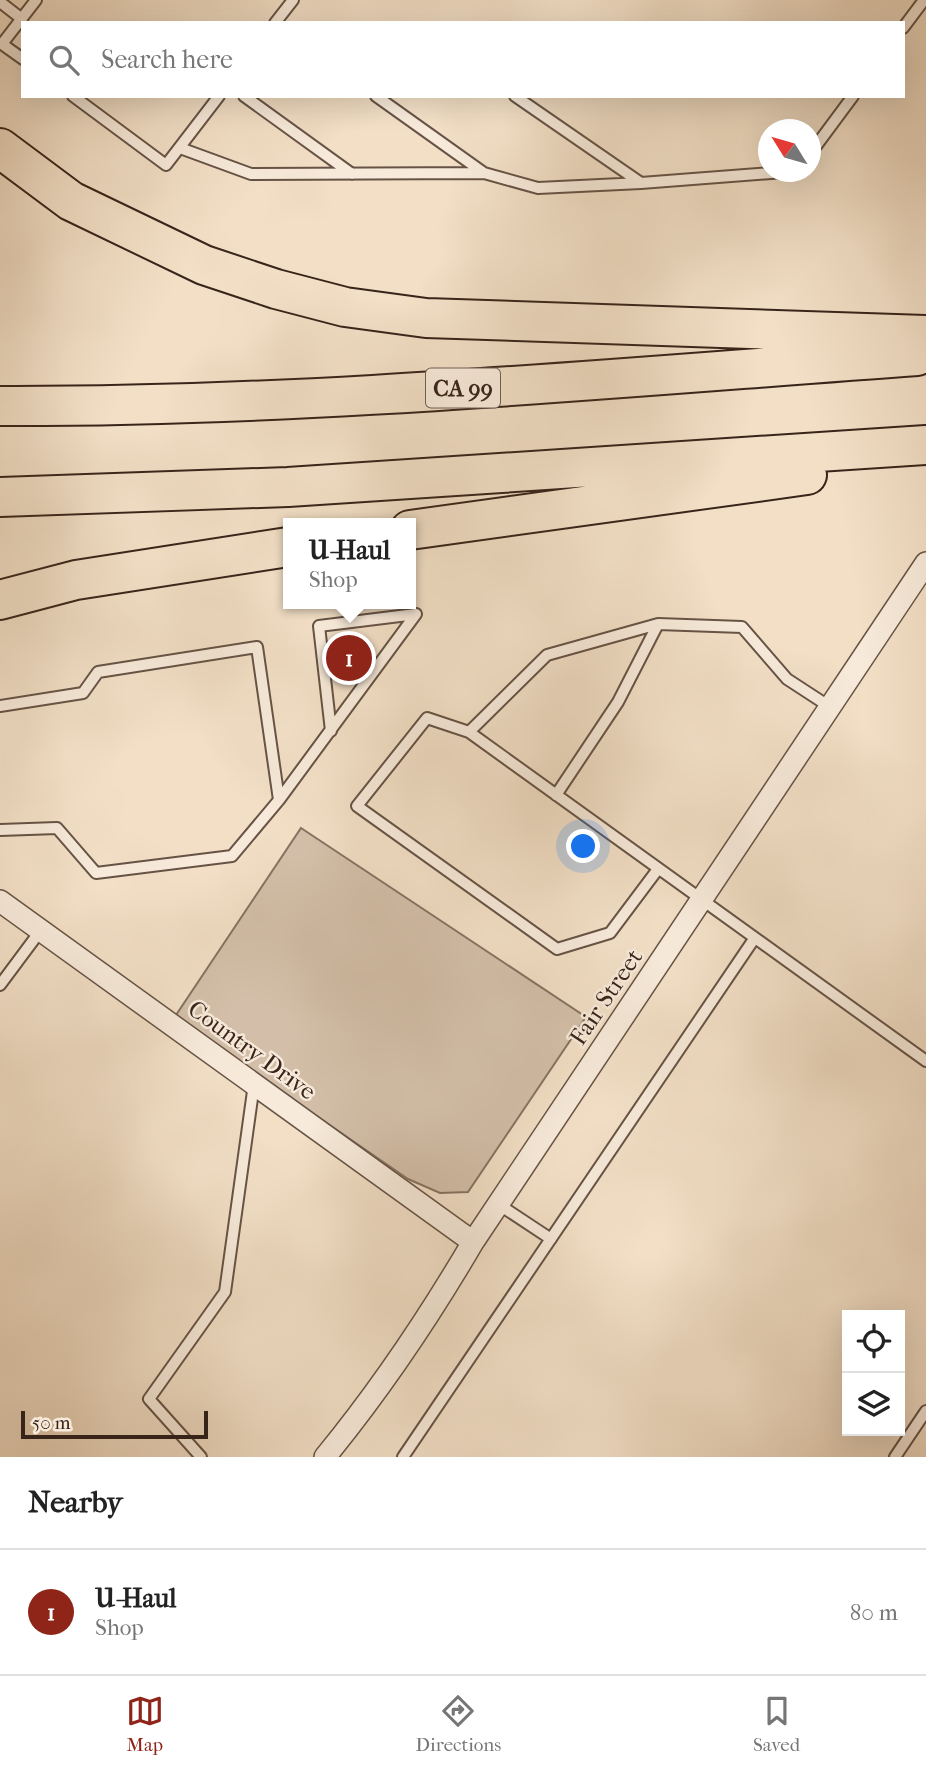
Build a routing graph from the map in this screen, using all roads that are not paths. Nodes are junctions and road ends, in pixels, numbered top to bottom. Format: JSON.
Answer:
{"nodes":[{"id":1,"x":36,"y":0,"type":"edge"},
{"id":2,"x":293,"y":0,"type":"edge"},
{"id":3,"x":924,"y":0,"type":"edge"},
{"id":4,"x":0,"y":2,"type":"edge"},
{"id":5,"x":22,"y":19,"type":"junction"},
{"id":6,"x":277,"y":21,"type":"edge"},
{"id":7,"x":905,"y":25,"type":"edge"},
{"id":8,"x":21,"y":58,"type":"edge"},
{"id":9,"x":76,"y":98,"type":"edge"},
{"id":10,"x":218,"y":98,"type":"edge"},
{"id":11,"x":247,"y":98,"type":"edge"},
{"id":12,"x":379,"y":98,"type":"edge"},
{"id":13,"x":518,"y":98,"type":"edge"},
{"id":14,"x":852,"y":98,"type":"edge"},
{"id":15,"x":821,"y":139,"type":"edge"},
{"id":16,"x":0,"y":148,"type":"edge"},
{"id":17,"x":180,"y":148,"type":"junction"},
{"id":18,"x":484,"y":173,"type":"junction"},
{"id":19,"x":352,"y":174,"type":"junction"},
{"id":20,"x":758,"y":174,"type":"edge"},
{"id":21,"x":640,"y":183,"type":"junction"},
{"id":22,"x":926,"y":335,"type":"edge"},
{"id":23,"x":926,"y":356,"type":"edge"},
{"id":24,"x":0,"y":406,"type":"edge"},
{"id":25,"x":926,"y":445,"type":"edge"},
{"id":26,"x":926,"y":467,"type":"edge"},
{"id":27,"x":0,"y":496,"type":"edge"},
{"id":28,"x":416,"y":529,"type":"edge"},
{"id":29,"x":283,"y":548,"type":"edge"},
{"id":30,"x":926,"y":563,"type":"edge"},
{"id":31,"x":0,"y":600,"type":"edge"},
{"id":32,"x":658,"y":624,"type":"junction"},
{"id":33,"x":0,"y":706,"type":"edge"},
{"id":34,"x":830,"y":707,"type":"junction"},
{"id":35,"x":331,"y":731,"type":"junction"},
{"id":36,"x":468,"y":732,"type":"junction"},
{"id":37,"x":556,"y":795,"type":"junction"},
{"id":38,"x":279,"y":800,"type":"junction"},
{"id":39,"x":0,"y":830,"type":"edge"},
{"id":40,"x":658,"y":869,"type":"junction"},
{"id":41,"x":0,"y":901,"type":"edge"},
{"id":42,"x":702,"y":901,"type":"junction"},
{"id":43,"x":40,"y":930,"type":"junction"},
{"id":44,"x":754,"y":939,"type":"junction"},
{"id":45,"x":0,"y":985,"type":"edge"},
{"id":46,"x":926,"y":1061,"type":"edge"},
{"id":47,"x":254,"y":1084,"type":"junction"},
{"id":48,"x":498,"y":1204,"type":"junction"},
{"id":49,"x":551,"y":1239,"type":"junction"},
{"id":50,"x":472,"y":1242,"type":"junction"},
{"id":51,"x":926,"y":1411,"type":"edge"},
{"id":52,"x":201,"y":1457,"type":"edge"},
{"id":53,"x":325,"y":1457,"type":"edge"},
{"id":54,"x":403,"y":1457,"type":"edge"},
{"id":55,"x":895,"y":1457,"type":"edge"}],
"edges":[{"from":1,"to":5,"type":"lane"},
{"from":2,"to":6,"type":"lane"},
{"from":3,"to":7,"type":"lane"},
{"from":4,"to":5,"type":"lane"},
{"from":5,"to":8,"type":"lane"},
{"from":9,"to":17,"type":"lane"},
{"from":10,"to":17,"type":"lane"},
{"from":11,"to":19,"type":"lane"},
{"from":12,"to":18,"type":"lane"},
{"from":13,"to":21,"type":"lane"},
{"from":14,"to":15,"type":"lane"},
{"from":16,"to":22,"type":"highway"},
{"from":17,"to":19,"type":"lane"},
{"from":18,"to":19,"type":"lane"},
{"from":18,"to":21,"type":"lane"},
{"from":20,"to":21,"type":"lane"},
{"from":23,"to":24,"type":"highway","number":"CA 99"},
{"from":25,"to":27,"type":"highway"},
{"from":26,"to":28,"type":"highway"},
{"from":29,"to":31,"type":"highway"},
{"from":30,"to":34,"type":"street","name":"Fair Street"},
{"from":32,"to":34,"type":"lane"},
{"from":32,"to":36,"type":"lane"},
{"from":32,"to":37,"type":"lane"},
{"from":33,"to":38,"type":"lane"},
{"from":34,"to":42,"type":"street","name":"Fair Street"},
{"from":35,"to":35,"type":"lane"},
{"from":35,"to":38,"type":"lane"},
{"from":36,"to":37,"type":"lane"},
{"from":36,"to":40,"type":"lane"},
{"from":37,"to":40,"type":"lane"},
{"from":38,"to":39,"type":"lane"},
{"from":40,"to":42,"type":"lane"},
{"from":41,"to":43,"type":"street","name":"Country Drive"},
{"from":42,"to":44,"type":"lane"},
{"from":42,"to":48,"type":"street","name":"Fair Street"},
{"from":43,"to":45,"type":"lane"},
{"from":43,"to":47,"type":"street","name":"Country Drive"},
{"from":44,"to":46,"type":"lane"},
{"from":44,"to":49,"type":"lane"},
{"from":47,"to":50,"type":"street","name":"Country Drive"},
{"from":47,"to":52,"type":"lane"},
{"from":48,"to":49,"type":"lane"},
{"from":48,"to":50,"type":"street","name":"Fair Street"},
{"from":49,"to":54,"type":"lane"},
{"from":50,"to":53,"type":"street","name":"Fair Street"},
{"from":51,"to":55,"type":"lane"}]}
